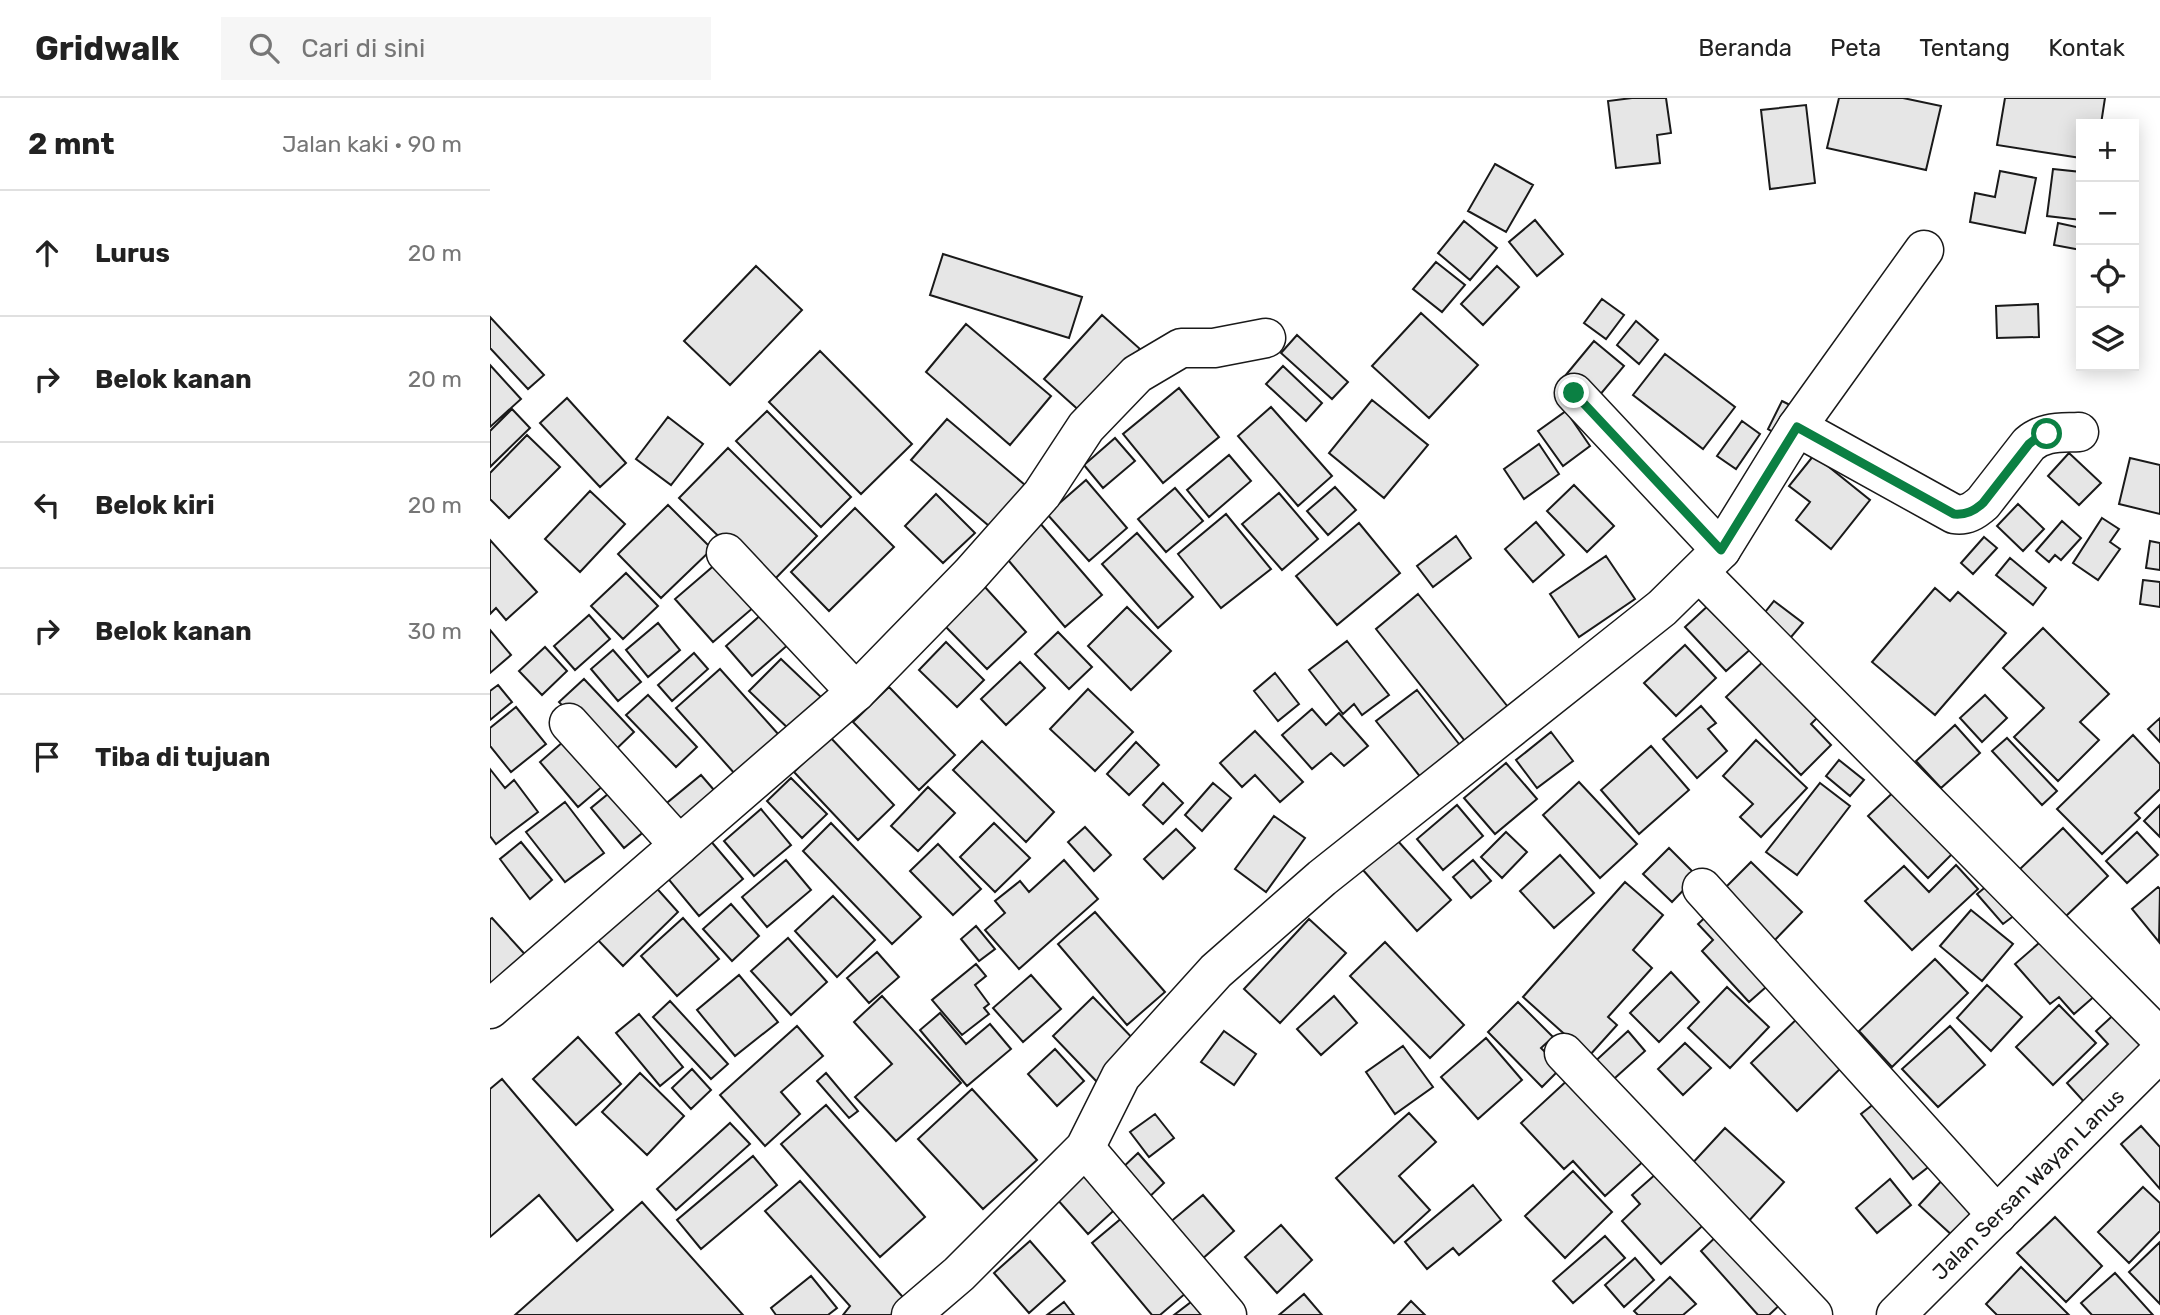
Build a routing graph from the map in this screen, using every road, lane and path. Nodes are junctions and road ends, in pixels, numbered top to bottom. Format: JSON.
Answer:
{"nodes":[{"id":1,"x":1924,"y":250,"type":"dead end"},
{"id":2,"x":1266,"y":338,"type":"dead end"},
{"id":3,"x":1574,"y":393,"type":"dead end"},
{"id":4,"x":1797,"y":427,"type":"junction"},
{"id":5,"x":2079,"y":432,"type":"dead end"},
{"id":6,"x":726,"y":553,"type":"dead end"},
{"id":7,"x":1710,"y":562,"type":"junction"},
{"id":8,"x":856,"y":692,"type":"junction"},
{"id":9,"x":569,"y":723,"type":"dead end"},
{"id":10,"x":679,"y":845,"type":"junction"},
{"id":11,"x":1702,"y":888,"type":"dead end"},
{"id":12,"x":490,"y":1009,"type":"edge"},
{"id":13,"x":2160,"y":1038,"type":"edge"},
{"id":14,"x":2160,"y":1052,"type":"edge"},
{"id":15,"x":1564,"y":1053,"type":"dead end"},
{"id":16,"x":1085,"y":1148,"type":"junction"},
{"id":17,"x":1997,"y":1215,"type":"junction"},
{"id":18,"x":911,"y":1315,"type":"edge"},
{"id":19,"x":1227,"y":1315,"type":"edge"},
{"id":20,"x":1813,"y":1315,"type":"edge"},
{"id":21,"x":1896,"y":1315,"type":"edge"}],
"edges":[{"from":1,"to":4,"type":"street"},
{"from":2,"to":8,"type":"street"},
{"from":3,"to":7,"type":"street"},
{"from":4,"to":5,"type":"street"},
{"from":4,"to":7,"type":"street"},
{"from":6,"to":8,"type":"street"},
{"from":7,"to":13,"type":"street"},
{"from":7,"to":16,"type":"street"},
{"from":8,"to":10,"type":"street"},
{"from":9,"to":10,"type":"street"},
{"from":10,"to":12,"type":"street"},
{"from":11,"to":17,"type":"street"},
{"from":14,"to":17,"type":"street","name":"Jalan Sersan Wayan Lanus"},
{"from":15,"to":20,"type":"street"},
{"from":16,"to":18,"type":"street"},
{"from":16,"to":19,"type":"street"},
{"from":17,"to":21,"type":"street","name":"Jalan Sersan Wayan Lanus"}]}
